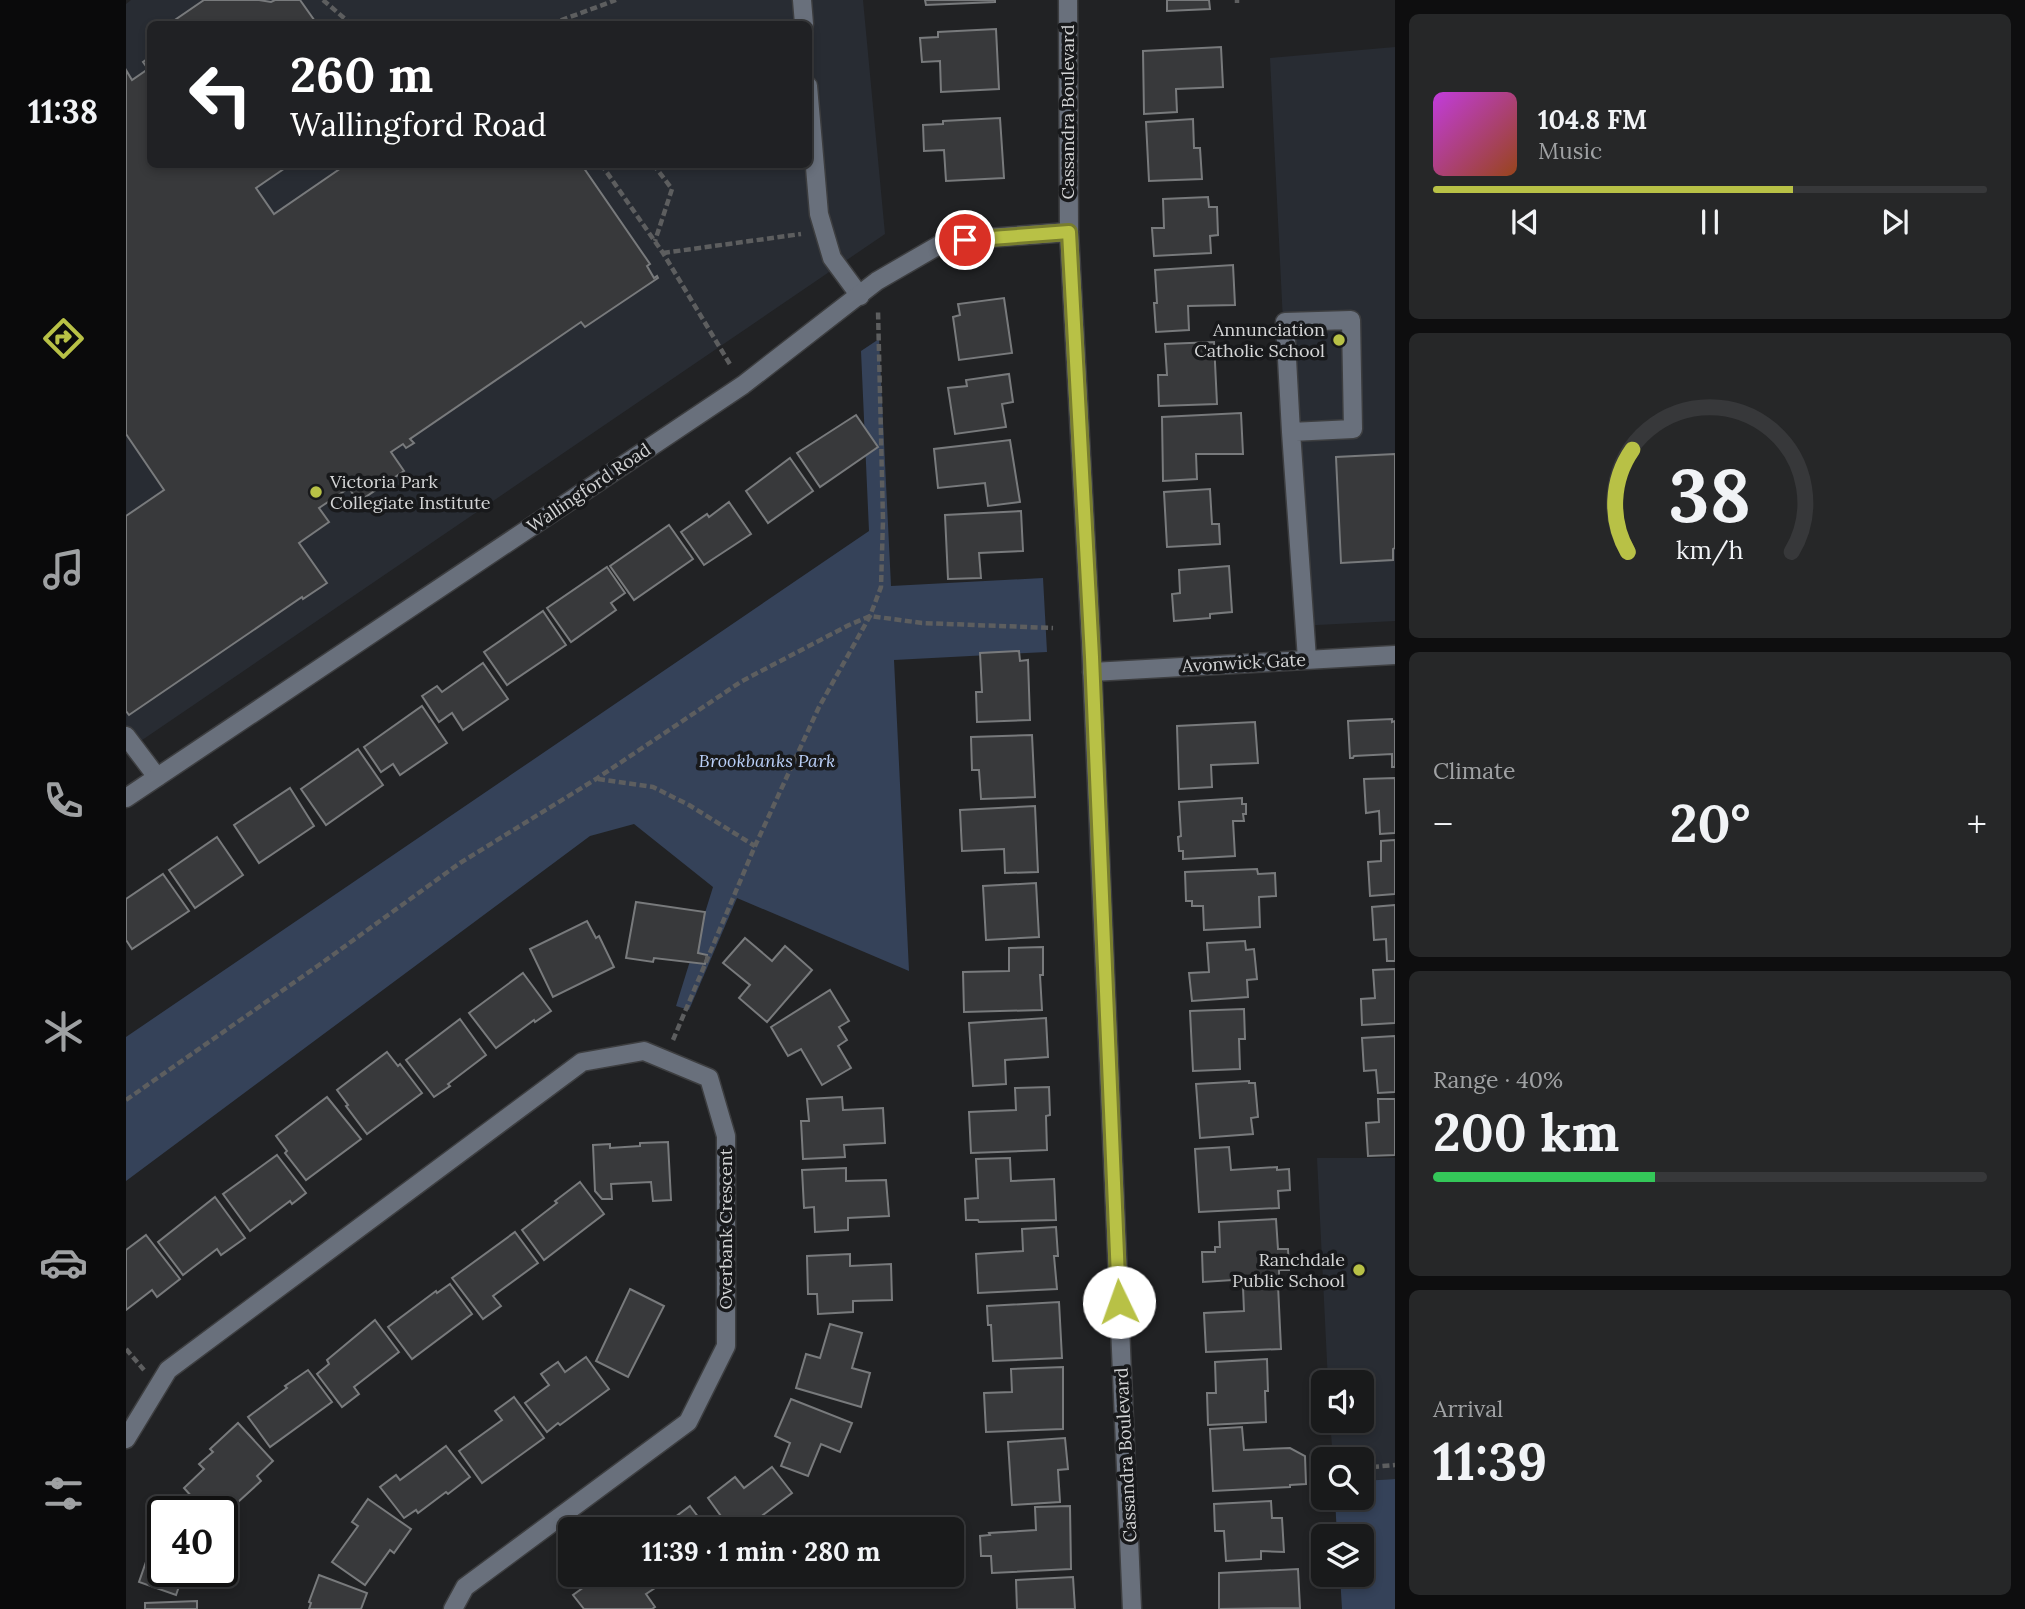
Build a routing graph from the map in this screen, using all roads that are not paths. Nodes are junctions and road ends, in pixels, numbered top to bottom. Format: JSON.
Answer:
{"nodes":[{"id":1,"x":802,"y":0,"type":"edge"},
{"id":2,"x":1068,"y":0,"type":"edge"},
{"id":3,"x":804,"y":21,"type":"edge"},
{"id":4,"x":812,"y":133,"type":"edge"},
{"id":5,"x":1069,"y":232,"type":"junction"},
{"id":6,"x":860,"y":296,"type":"junction"},
{"id":7,"x":1291,"y":432,"type":"junction"},
{"id":8,"x":1395,"y":654,"type":"edge"},
{"id":9,"x":1307,"y":659,"type":"junction"},
{"id":10,"x":1092,"y":672,"type":"junction"},
{"id":11,"x":126,"y":736,"type":"edge"},
{"id":12,"x":157,"y":777,"type":"junction"},
{"id":13,"x":126,"y":798,"type":"edge"},
{"id":14,"x":126,"y":1439,"type":"edge"},
{"id":15,"x":453,"y":1609,"type":"edge"},
{"id":16,"x":1132,"y":1609,"type":"edge"}],
"edges":[{"from":1,"to":3,"type":"street"},
{"from":2,"to":5,"type":"street","name":"Cassandra Boulevard"},
{"from":4,"to":6,"type":"street"},
{"from":5,"to":6,"type":"street","name":"Wallingford Road"},
{"from":5,"to":10,"type":"street","name":"Cassandra Boulevard"},
{"from":6,"to":12,"type":"street","name":"Wallingford Road"},
{"from":7,"to":7,"type":"street"},
{"from":7,"to":9,"type":"street"},
{"from":8,"to":9,"type":"street","name":"Avonwick Gate"},
{"from":9,"to":10,"type":"street","name":"Avonwick Gate"},
{"from":10,"to":16,"type":"street","name":"Cassandra Boulevard"},
{"from":11,"to":12,"type":"street"},
{"from":12,"to":13,"type":"street","name":"Wallingford Road"},
{"from":14,"to":15,"type":"street","name":"Overbank Crescent"}]}
